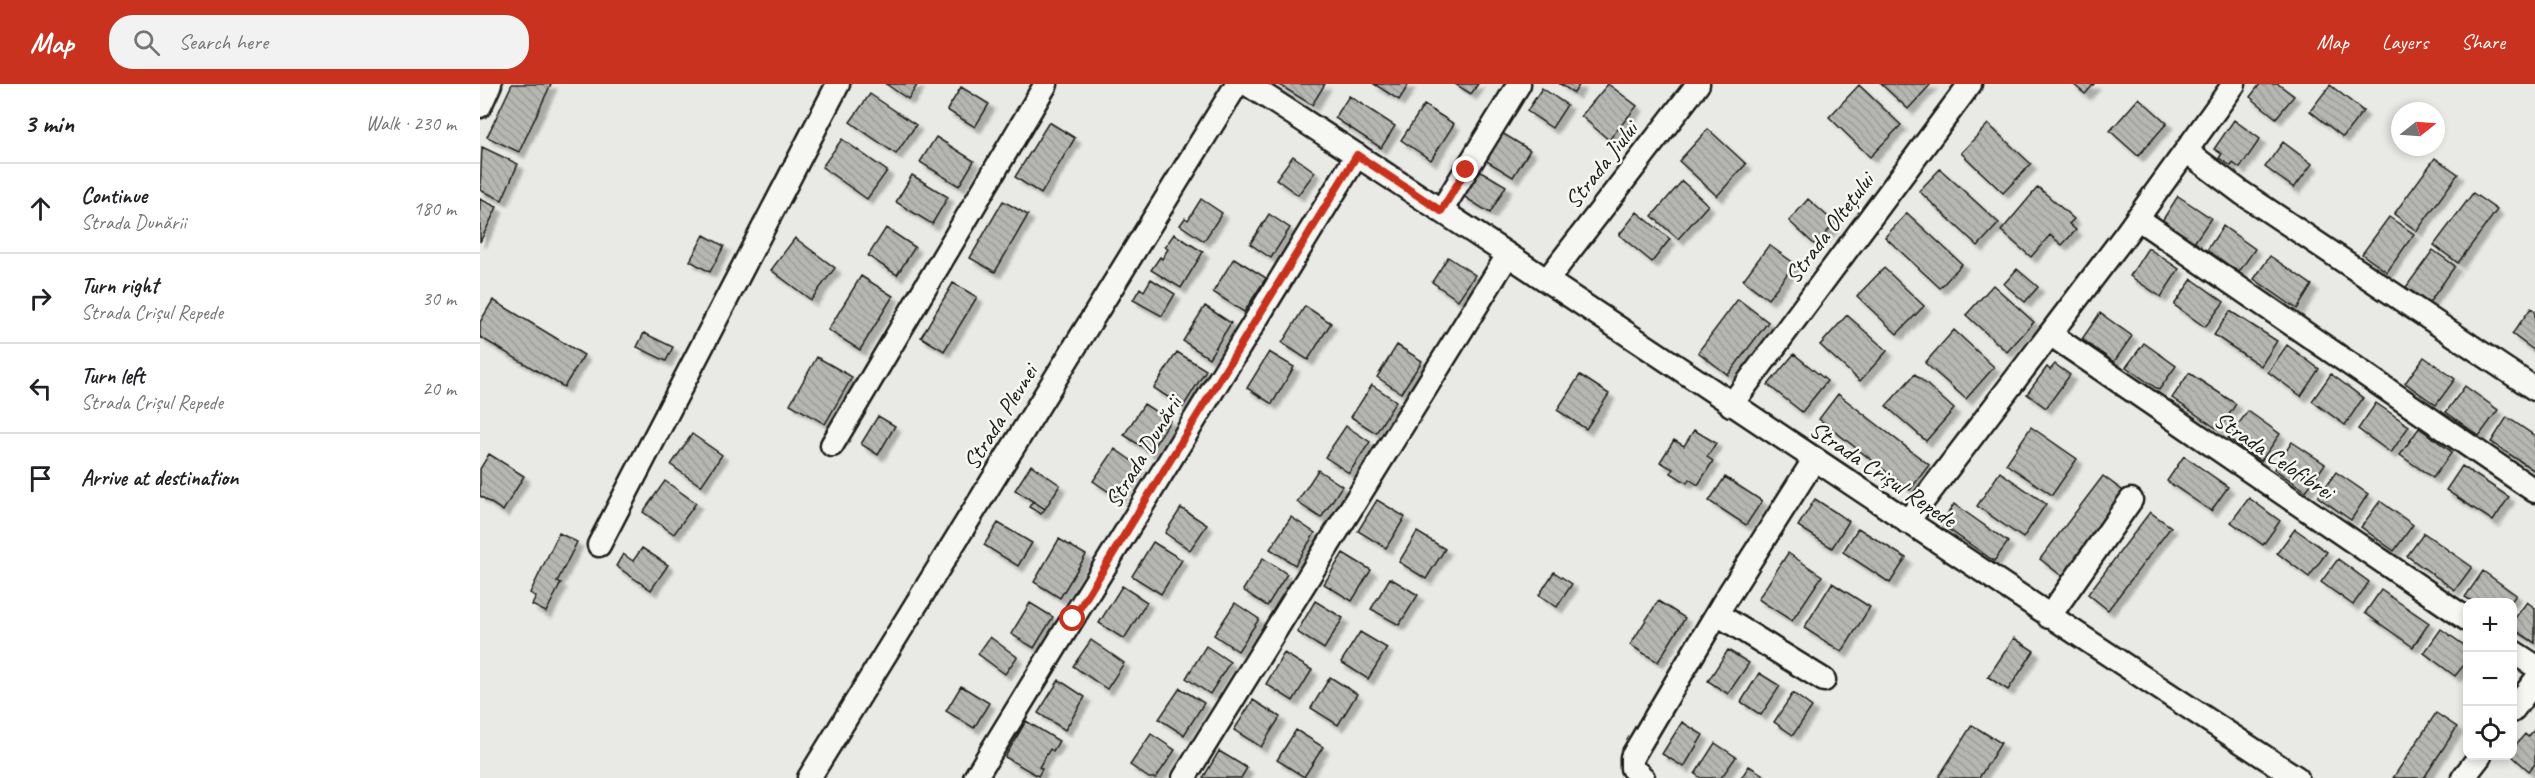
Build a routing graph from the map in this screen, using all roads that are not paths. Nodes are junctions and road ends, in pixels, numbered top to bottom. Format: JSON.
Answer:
{"nodes":[{"id":1,"x":490,"y":84,"type":"edge"},
{"id":2,"x":838,"y":84,"type":"edge"},
{"id":3,"x":1046,"y":84,"type":"edge"},
{"id":4,"x":1237,"y":84,"type":"edge"},
{"id":5,"x":1247,"y":84,"type":"edge"},
{"id":6,"x":1519,"y":84,"type":"edge"},
{"id":7,"x":1698,"y":84,"type":"edge"},
{"id":8,"x":1970,"y":84,"type":"edge"},
{"id":9,"x":2234,"y":84,"type":"edge"},
{"id":10,"x":480,"y":106,"type":"edge"},
{"id":11,"x":2186,"y":151,"type":"junction"},
{"id":12,"x":1357,"y":155,"type":"junction"},
{"id":13,"x":1441,"y":211,"type":"junction"},
{"id":14,"x":2138,"y":218,"type":"junction"},
{"id":15,"x":1508,"y":255,"type":"junction"},
{"id":16,"x":1547,"y":280,"type":"junction"},
{"id":17,"x":2050,"y":334,"type":"junction"},
{"id":18,"x":2535,"y":389,"type":"edge"},
{"id":19,"x":1731,"y":405,"type":"junction"},
{"id":20,"x":832,"y":445,"type":"dead end"},
{"id":21,"x":1814,"y":460,"type":"junction"},
{"id":22,"x":2535,"y":491,"type":"edge"},
{"id":23,"x":2131,"y":500,"type":"dead end"},
{"id":24,"x":1908,"y":522,"type":"junction"},
{"id":25,"x":599,"y":545,"type":"dead end"},
{"id":26,"x":1717,"y":614,"type":"junction"},
{"id":27,"x":2049,"y":617,"type":"junction"},
{"id":28,"x":2463,"y":617,"type":"edge"},
{"id":29,"x":2514,"y":652,"type":"edge"},
{"id":30,"x":2535,"y":666,"type":"edge"},
{"id":31,"x":1824,"y":680,"type":"dead end"},
{"id":32,"x":2535,"y":681,"type":"edge"},
{"id":33,"x":2516,"y":706,"type":"edge"},
{"id":34,"x":2477,"y":760,"type":"edge"},
{"id":35,"x":809,"y":778,"type":"edge"},
{"id":36,"x":975,"y":778,"type":"edge"},
{"id":37,"x":1184,"y":778,"type":"edge"},
{"id":38,"x":1643,"y":778,"type":"edge"},
{"id":39,"x":2297,"y":778,"type":"edge"},
{"id":40,"x":2463,"y":778,"type":"edge"}],
"edges":[{"from":1,"to":10,"type":"street"},
{"from":2,"to":25,"type":"street"},
{"from":3,"to":20,"type":"street"},
{"from":4,"to":35,"type":"street","name":"Strada Plevnei"},
{"from":5,"to":12,"type":"street","name":"Strada Crișul Repede"},
{"from":6,"to":13,"type":"street"},
{"from":7,"to":16,"type":"street","name":"Strada Jiului"},
{"from":8,"to":19,"type":"street","name":"Strada Oltețului"},
{"from":9,"to":11,"type":"street"},
{"from":11,"to":14,"type":"street"},
{"from":11,"to":18,"type":"street"},
{"from":12,"to":13,"type":"street","name":"Strada Crișul Repede"},
{"from":12,"to":36,"type":"street","name":"Strada Dunării"},
{"from":13,"to":15,"type":"street","name":"Strada Crișul Repede"},
{"from":14,"to":17,"type":"street"},
{"from":14,"to":22,"type":"street"},
{"from":15,"to":16,"type":"street","name":"Strada Crișul Repede"},
{"from":15,"to":37,"type":"street"},
{"from":16,"to":19,"type":"street","name":"Strada Crișul Repede"},
{"from":17,"to":24,"type":"street"},
{"from":17,"to":28,"type":"street","name":"Strada Celofibrei"},
{"from":19,"to":21,"type":"street","name":"Strada Crișul Repede"},
{"from":21,"to":24,"type":"street","name":"Strada Crișul Repede"},
{"from":21,"to":26,"type":"street"},
{"from":23,"to":27,"type":"street"},
{"from":24,"to":27,"type":"street","name":"Strada Crișul Repede"},
{"from":26,"to":31,"type":"street"},
{"from":26,"to":38,"type":"street"},
{"from":27,"to":39,"type":"street","name":"Strada Crișul Repede"},
{"from":29,"to":30,"type":"street"},
{"from":32,"to":33,"type":"street"},
{"from":34,"to":40,"type":"street"}]}
